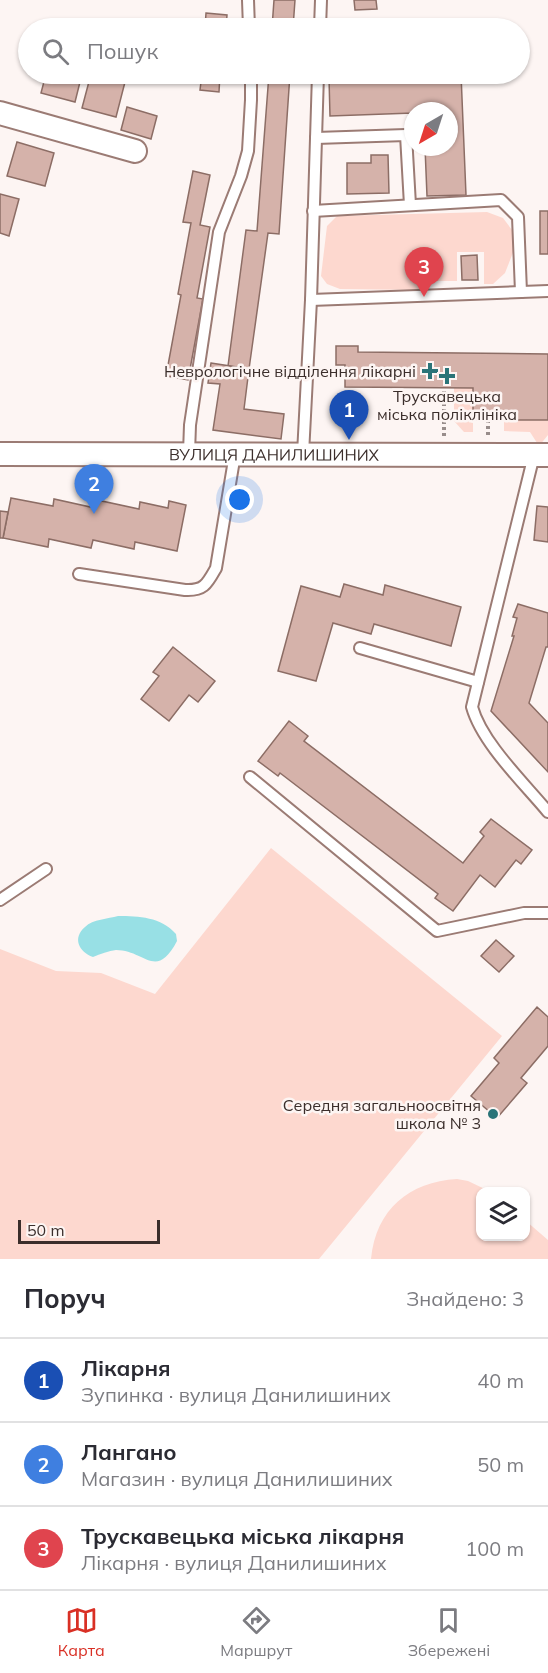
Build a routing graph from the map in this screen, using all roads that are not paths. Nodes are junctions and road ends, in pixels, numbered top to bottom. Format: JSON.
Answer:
{"nodes":[{"id":1,"x":248,"y":0,"type":"edge"},
{"id":2,"x":321,"y":0,"type":"edge"},
{"id":3,"x":249,"y":18,"type":"edge"},
{"id":4,"x":320,"y":18,"type":"edge"},
{"id":5,"x":251,"y":84,"type":"edge"},
{"id":6,"x":318,"y":84,"type":"edge"},
{"id":7,"x":0,"y":113,"type":"edge"},
{"id":8,"x":316,"y":138,"type":"junction"},
{"id":9,"x":135,"y":151,"type":"dead end"},
{"id":10,"x":410,"y":205,"type":"junction"},
{"id":11,"x":313,"y":211,"type":"junction"},
{"id":12,"x":548,"y":291,"type":"edge"},
{"id":13,"x":521,"y":292,"type":"junction"},
{"id":14,"x":311,"y":300,"type":"junction"},
{"id":15,"x":189,"y":453,"type":"junction"},
{"id":16,"x":235,"y":453,"type":"junction"},
{"id":17,"x":543,"y":453,"type":"edge"},
{"id":18,"x":0,"y":454,"type":"edge"},
{"id":19,"x":303,"y":454,"type":"junction"},
{"id":20,"x":80,"y":574,"type":"dead end"},
{"id":21,"x":360,"y":648,"type":"dead end"},
{"id":22,"x":478,"y":682,"type":"junction"},
{"id":23,"x":250,"y":777,"type":"dead end"},
{"id":24,"x":548,"y":812,"type":"edge"},
{"id":25,"x":46,"y":868,"type":"dead end"},
{"id":26,"x":0,"y":900,"type":"edge"},
{"id":27,"x":548,"y":913,"type":"edge"}],
"edges":[{"from":1,"to":3,"type":"lane"},
{"from":2,"to":4,"type":"lane"},
{"from":5,"to":15,"type":"lane"},
{"from":6,"to":8,"type":"lane"},
{"from":7,"to":9,"type":"street"},
{"from":8,"to":10,"type":"lane"},
{"from":8,"to":11,"type":"lane"},
{"from":10,"to":11,"type":"lane"},
{"from":10,"to":13,"type":"lane"},
{"from":11,"to":14,"type":"lane"},
{"from":12,"to":13,"type":"lane"},
{"from":13,"to":14,"type":"lane"},
{"from":14,"to":19,"type":"lane"},
{"from":15,"to":16,"type":"street","name":"ВУЛИЦЯ ДАНИЛИШИНИХ"},
{"from":15,"to":18,"type":"street","name":"ВУЛИЦЯ ДАНИЛИШИНИХ"},
{"from":16,"to":19,"type":"street","name":"ВУЛИЦЯ ДАНИЛИШИНИХ"},
{"from":16,"to":20,"type":"lane"},
{"from":17,"to":19,"type":"street","name":"ВУЛИЦЯ ДАНИЛИШИНИХ"},
{"from":17,"to":22,"type":"lane"},
{"from":21,"to":22,"type":"lane"},
{"from":22,"to":24,"type":"lane"},
{"from":23,"to":27,"type":"lane"},
{"from":25,"to":26,"type":"lane"}]}
